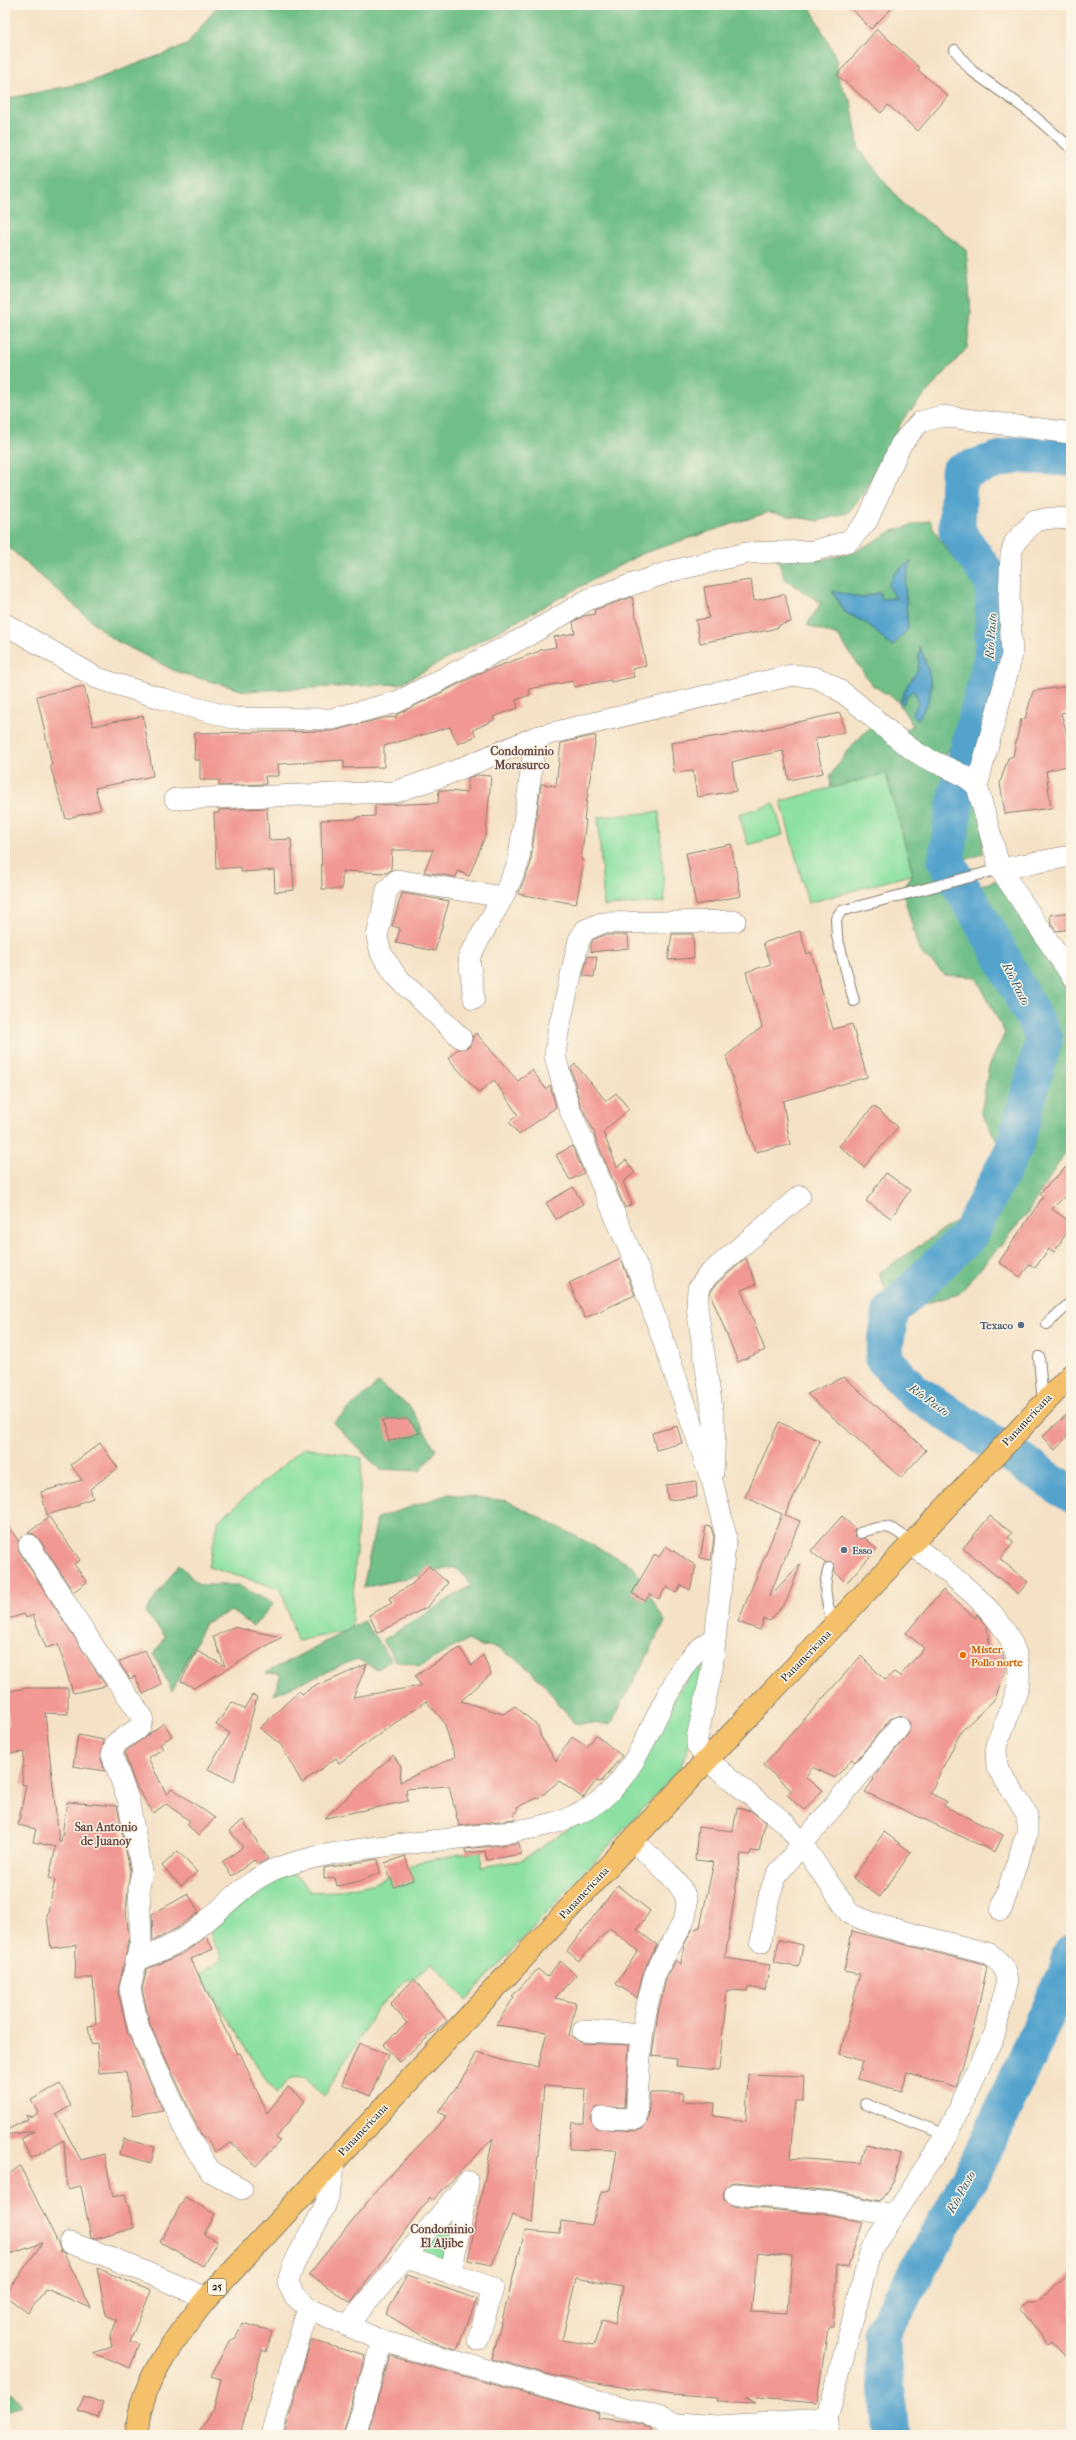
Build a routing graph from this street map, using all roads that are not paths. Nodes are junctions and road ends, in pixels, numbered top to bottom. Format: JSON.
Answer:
{"nodes":[{"id":1,"x":956,"y":50,"type":"dead end"},
{"id":2,"x":1071,"y":148,"type":"edge"},
{"id":3,"x":1071,"y":433,"type":"edge"},
{"id":4,"x":1071,"y":519,"type":"edge"},
{"id":5,"x":5,"y":624,"type":"edge"},
{"id":6,"x":536,"y":737,"type":"junction"},
{"id":7,"x":972,"y":781,"type":"junction"},
{"id":8,"x":175,"y":799,"type":"dead end"},
{"id":9,"x":1071,"y":856,"type":"edge"},
{"id":10,"x":1000,"y":869,"type":"junction"},
{"id":11,"x":503,"y":897,"type":"junction"},
{"id":12,"x":735,"y":920,"type":"dead end"},
{"id":13,"x":1071,"y":975,"type":"edge"},
{"id":14,"x":474,"y":999,"type":"dead end"},
{"id":15,"x":854,"y":1001,"type":"dead end"},
{"id":16,"x":461,"y":1038,"type":"dead end"},
{"id":17,"x":800,"y":1196,"type":"dead end"},
{"id":18,"x":1071,"y":1302,"type":"edge"},
{"id":19,"x":1047,"y":1324,"type":"dead end"},
{"id":20,"x":1039,"y":1357,"type":"dead end"},
{"id":21,"x":1071,"y":1375,"type":"edge"},
{"id":22,"x":1039,"y":1407,"type":"junction"},
{"id":23,"x":713,"y":1484,"type":"junction"},
{"id":24,"x":860,"y":1533,"type":"dead end"},
{"id":25,"x":912,"y":1544,"type":"junction"},
{"id":26,"x":29,"y":1545,"type":"dead end"},
{"id":27,"x":830,"y":1568,"type":"dead end"},
{"id":28,"x":833,"y":1628,"type":"junction"},
{"id":29,"x":715,"y":1637,"type":"junction"},
{"id":30,"x":898,"y":1727,"type":"dead end"},
{"id":31,"x":707,"y":1760,"type":"junction"},
{"id":32,"x":633,"y":1841,"type":"junction"},
{"id":33,"x":803,"y":1845,"type":"junction"},
{"id":34,"x":1001,"y":1910,"type":"dead end"},
{"id":35,"x":761,"y":1942,"type":"dead end"},
{"id":36,"x":135,"y":1961,"type":"junction"},
{"id":37,"x":583,"y":2031,"type":"dead end"},
{"id":38,"x":642,"y":2034,"type":"junction"},
{"id":39,"x":865,"y":2104,"type":"dead end"},
{"id":40,"x":602,"y":2118,"type":"dead end"},
{"id":41,"x":947,"y":2135,"type":"junction"},
{"id":42,"x":334,"y":2161,"type":"junction"},
{"id":43,"x":242,"y":2189,"type":"dead end"},
{"id":44,"x":735,"y":2194,"type":"dead end"},
{"id":45,"x":893,"y":2216,"type":"junction"},
{"id":46,"x":70,"y":2243,"type":"dead end"},
{"id":47,"x":405,"y":2257,"type":"junction"},
{"id":48,"x":451,"y":2274,"type":"junction"},
{"id":49,"x":207,"y":2298,"type":"junction"},
{"id":50,"x":308,"y":2308,"type":"junction"},
{"id":51,"x":347,"y":2326,"type":"junction"},
{"id":52,"x":478,"y":2340,"type":"dead end"},
{"id":53,"x":382,"y":2341,"type":"junction"},
{"id":54,"x":829,"y":2428,"type":"edge"},
{"id":55,"x":137,"y":2435,"type":"edge"},
{"id":56,"x":271,"y":2435,"type":"edge"},
{"id":57,"x":355,"y":2435,"type":"edge"}],
"edges":[{"from":1,"to":2,"type":"lane"},
{"from":3,"to":5,"type":"street"},
{"from":4,"to":7,"type":"street"},
{"from":6,"to":7,"type":"street"},
{"from":6,"to":8,"type":"street"},
{"from":6,"to":11,"type":"street"},
{"from":7,"to":10,"type":"street"},
{"from":9,"to":10,"type":"street"},
{"from":10,"to":13,"type":"street"},
{"from":10,"to":15,"type":"lane"},
{"from":11,"to":14,"type":"street"},
{"from":11,"to":16,"type":"street"},
{"from":12,"to":23,"type":"street"},
{"from":17,"to":23,"type":"street"},
{"from":18,"to":19,"type":"lane"},
{"from":20,"to":22,"type":"lane"},
{"from":21,"to":22,"type":"main road","name":"Panamericana"},
{"from":22,"to":25,"type":"main road","name":"Panamericana"},
{"from":23,"to":29,"type":"street"},
{"from":24,"to":25,"type":"lane"},
{"from":25,"to":28,"type":"main road","name":"Panamericana"},
{"from":25,"to":34,"type":"street"},
{"from":26,"to":36,"type":"street"},
{"from":27,"to":28,"type":"lane"},
{"from":28,"to":31,"type":"main road","name":"Panamericana"},
{"from":29,"to":31,"type":"street"},
{"from":29,"to":36,"type":"street"},
{"from":30,"to":33,"type":"street"},
{"from":31,"to":32,"type":"main road","name":"Panamericana"},
{"from":31,"to":33,"type":"street"},
{"from":32,"to":38,"type":"street"},
{"from":32,"to":42,"type":"main road","name":"Panamericana"},
{"from":33,"to":35,"type":"street"},
{"from":33,"to":41,"type":"street"},
{"from":36,"to":43,"type":"street"},
{"from":37,"to":38,"type":"street"},
{"from":38,"to":40,"type":"street"},
{"from":39,"to":41,"type":"lane"},
{"from":41,"to":45,"type":"street"},
{"from":42,"to":49,"type":"main road","name":"Panamericana","number":"25"},
{"from":42,"to":50,"type":"street"},
{"from":44,"to":45,"type":"street"},
{"from":45,"to":54,"type":"street"},
{"from":46,"to":49,"type":"street"},
{"from":47,"to":48,"type":"street"},
{"from":47,"to":48,"type":"street"},
{"from":47,"to":51,"type":"street"},
{"from":48,"to":52,"type":"street"},
{"from":49,"to":55,"type":"main road","name":"Panamericana","number":"25"},
{"from":50,"to":51,"type":"street"},
{"from":50,"to":56,"type":"street"},
{"from":51,"to":53,"type":"street"},
{"from":53,"to":54,"type":"street"},
{"from":53,"to":57,"type":"street"}]}
